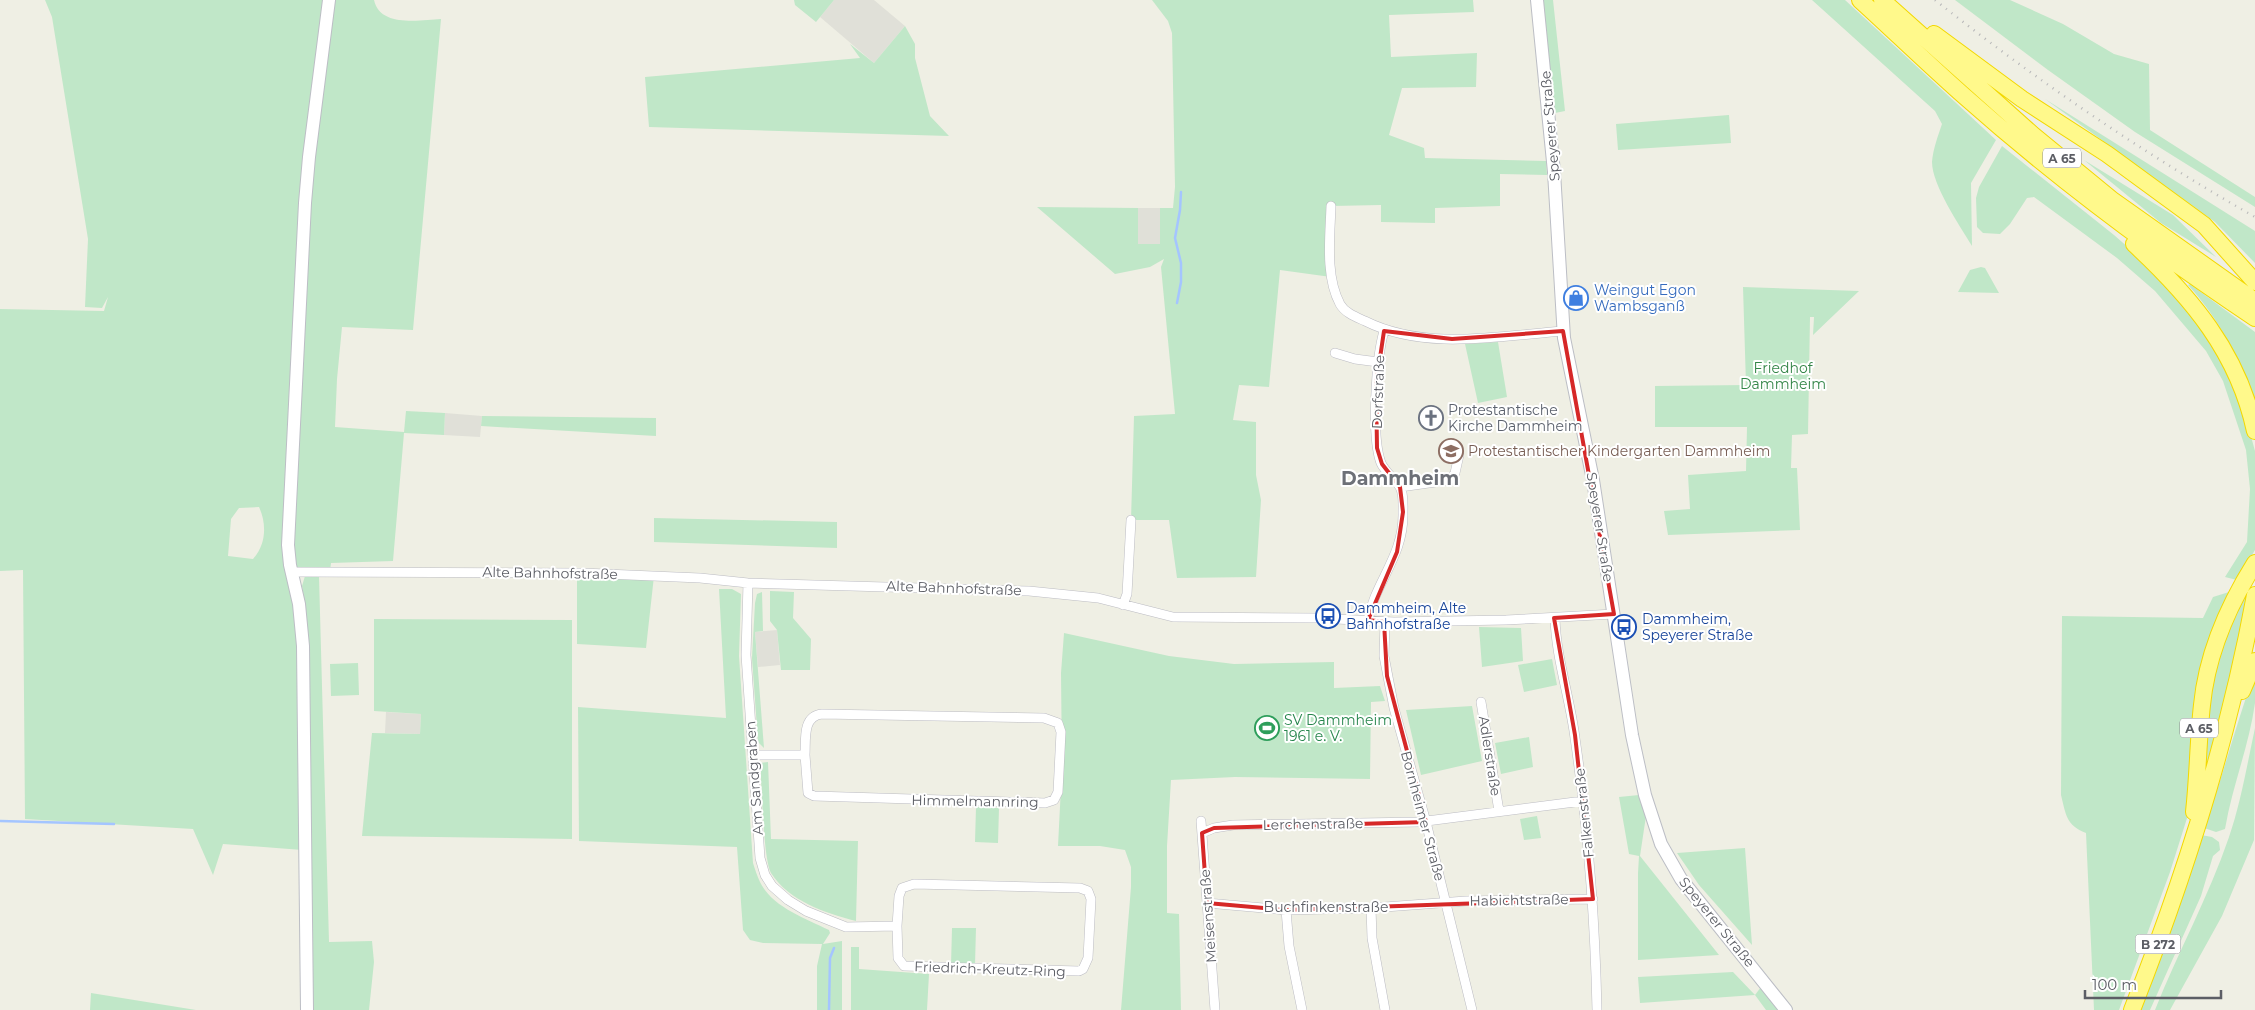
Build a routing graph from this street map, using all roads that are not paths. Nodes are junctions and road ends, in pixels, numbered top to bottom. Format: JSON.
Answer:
{"nodes":[{"id":1,"x":330,"y":0,"type":"edge"},
{"id":2,"x":1537,"y":0,"type":"edge"},
{"id":3,"x":1860,"y":0,"type":"edge"},
{"id":4,"x":1882,"y":0,"type":"edge"},
{"id":5,"x":1890,"y":0,"type":"edge"},
{"id":6,"x":2062,"y":178,"type":"junction"},
{"id":7,"x":1331,"y":206,"type":"dead end"},
{"id":8,"x":2255,"y":282,"type":"edge"},
{"id":9,"x":2255,"y":301,"type":"edge"},
{"id":10,"x":2255,"y":318,"type":"edge"},
{"id":11,"x":1384,"y":331,"type":"junction"},
{"id":12,"x":1563,"y":331,"type":"junction"},
{"id":13,"x":1335,"y":353,"type":"dead end"},
{"id":14,"x":1378,"y":362,"type":"junction"},
{"id":15,"x":2255,"y":431,"type":"edge"},
{"id":16,"x":1459,"y":454,"type":"dead end"},
{"id":17,"x":1400,"y":487,"type":"junction"},
{"id":18,"x":1131,"y":520,"type":"dead end"},
{"id":19,"x":2255,"y":563,"type":"edge"},
{"id":20,"x":292,"y":572,"type":"junction"},
{"id":21,"x":748,"y":583,"type":"junction"},
{"id":22,"x":2255,"y":595,"type":"edge"},
{"id":23,"x":1123,"y":605,"type":"junction"},
{"id":24,"x":1614,"y":614,"type":"junction"},
{"id":25,"x":2253,"y":615,"type":"edge"},
{"id":26,"x":1555,"y":618,"type":"junction"},
{"id":27,"x":1368,"y":620,"type":"junction"},
{"id":28,"x":1384,"y":622,"type":"junction"},
{"id":29,"x":2255,"y":661,"type":"edge"},
{"id":30,"x":1482,"y":702,"type":"dead end"},
{"id":31,"x":2224,"y":732,"type":"junction"},
{"id":32,"x":752,"y":755,"type":"junction"},
{"id":33,"x":805,"y":755,"type":"junction"},
{"id":34,"x":1583,"y":801,"type":"junction"},
{"id":35,"x":1499,"y":811,"type":"junction"},
{"id":36,"x":1201,"y":821,"type":"dead end"},
{"id":37,"x":1426,"y":822,"type":"junction"},
{"id":38,"x":1202,"y":833,"type":"junction"},
{"id":39,"x":2188,"y":857,"type":"junction"},
{"id":40,"x":1593,"y":899,"type":"junction"},
{"id":41,"x":1446,"y":902,"type":"junction"},
{"id":42,"x":1207,"y":903,"type":"junction"},
{"id":43,"x":1371,"y":908,"type":"junction"},
{"id":44,"x":1286,"y":910,"type":"junction"},
{"id":45,"x":897,"y":926,"type":"junction"},
{"id":46,"x":307,"y":1010,"type":"edge"},
{"id":47,"x":1215,"y":1010,"type":"edge"},
{"id":48,"x":1302,"y":1010,"type":"edge"},
{"id":49,"x":1385,"y":1010,"type":"edge"},
{"id":50,"x":1472,"y":1010,"type":"edge"},
{"id":51,"x":1597,"y":1010,"type":"edge"},
{"id":52,"x":1786,"y":1010,"type":"edge"},
{"id":53,"x":2132,"y":1010,"type":"edge"}],
"edges":[{"from":1,"to":20,"type":"street"},
{"from":2,"to":12,"type":"street","name":"Speyerer Straße"},
{"from":3,"to":6,"type":"highway","number":"A 65"},
{"from":4,"to":9,"type":"highway","number":"A 65"},
{"from":5,"to":8,"type":"highway","number":"A 65"},
{"from":6,"to":10,"type":"highway","number":"A 65"},
{"from":6,"to":15,"type":"highway","number":"A 65"},
{"from":7,"to":11,"type":"street"},
{"from":11,"to":12,"type":"street"},
{"from":11,"to":14,"type":"street","name":"Dorfstraße"},
{"from":12,"to":24,"type":"street","name":"Speyerer Straße"},
{"from":13,"to":14,"type":"street"},
{"from":14,"to":17,"type":"street","name":"Dorfstraße"},
{"from":16,"to":17,"type":"street"},
{"from":17,"to":27,"type":"street"},
{"from":18,"to":23,"type":"street"},
{"from":19,"to":39,"type":"highway","number":"A 65"},
{"from":20,"to":21,"type":"street","name":"Alte Bahnhofstraße"},
{"from":20,"to":46,"type":"street"},
{"from":21,"to":23,"type":"street","name":"Alte Bahnhofstraße"},
{"from":21,"to":32,"type":"street","name":"Am Sandgraben"},
{"from":22,"to":25,"type":"highway"},
{"from":23,"to":27,"type":"street","name":"Alte Bahnhofstraße"},
{"from":24,"to":26,"type":"street","name":"Alte Bahnhofstraße"},
{"from":24,"to":52,"type":"street","name":"Speyerer Straße"},
{"from":25,"to":31,"type":"highway","number":"B 272"},
{"from":26,"to":28,"type":"street","name":"Alte Bahnhofstraße"},
{"from":26,"to":34,"type":"street","name":"Falkenstraße"},
{"from":27,"to":28,"type":"street","name":"Alte Bahnhofstraße"},
{"from":28,"to":37,"type":"street","name":"Bornheimer Straße"},
{"from":29,"to":31,"type":"highway","number":"A 65"},
{"from":30,"to":35,"type":"street","name":"Adlerstraße"},
{"from":31,"to":39,"type":"highway","number":"B 272"},
{"from":32,"to":33,"type":"street"},
{"from":32,"to":45,"type":"street","name":"Am Sandgraben"},
{"from":33,"to":33,"type":"street","name":"Himmelmannring"},
{"from":34,"to":35,"type":"street","name":"Adlerstraße"},
{"from":34,"to":40,"type":"street","name":"Falkenstraße"},
{"from":35,"to":37,"type":"street","name":"Adlerstraße"},
{"from":36,"to":38,"type":"street","name":"Meisenstraße"},
{"from":37,"to":38,"type":"street","name":"Lerchenstraße"},
{"from":37,"to":41,"type":"street","name":"Bornheimer Straße"},
{"from":38,"to":42,"type":"street","name":"Meisenstraße"},
{"from":39,"to":53,"type":"highway","number":"B 272"},
{"from":40,"to":41,"type":"street","name":"Habichtstraße"},
{"from":40,"to":51,"type":"street","name":"Falkenstraße"},
{"from":41,"to":43,"type":"street","name":"Buchfinkenstraße"},
{"from":41,"to":50,"type":"street","name":"Bornheimer Straße"},
{"from":42,"to":44,"type":"street","name":"Buchfinkenstraße"},
{"from":42,"to":47,"type":"street","name":"Meisenstraße"},
{"from":43,"to":44,"type":"street","name":"Buchfinkenstraße"},
{"from":43,"to":49,"type":"street"},
{"from":44,"to":48,"type":"street"},
{"from":45,"to":45,"type":"street","name":"Friedrich-Kreutz-Ring"}]}
